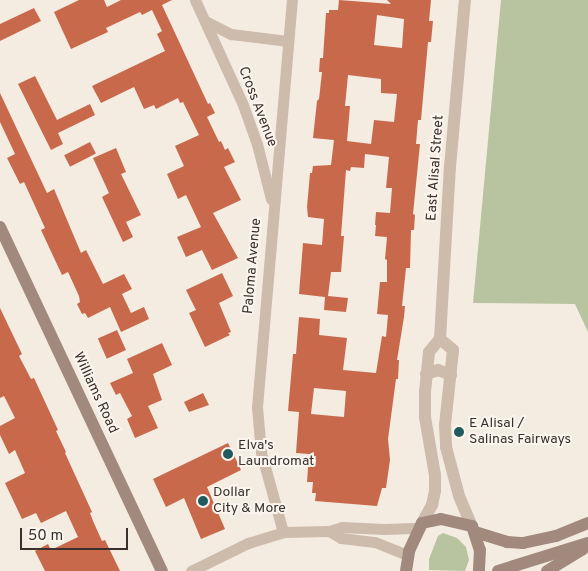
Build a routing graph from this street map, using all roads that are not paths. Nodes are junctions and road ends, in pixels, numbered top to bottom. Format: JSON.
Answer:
{"nodes":[{"id":1,"x":195,"y":0,"type":"edge"},
{"id":2,"x":292,"y":0,"type":"edge"},
{"id":3,"x":465,"y":0,"type":"edge"},
{"id":4,"x":205,"y":20,"type":"junction"},
{"id":5,"x":288,"y":41,"type":"junction"},
{"id":6,"x":273,"y":206,"type":"junction"},
{"id":7,"x":0,"y":227,"type":"edge"},
{"id":8,"x":440,"y":339,"type":"junction"},
{"id":9,"x":426,"y":374,"type":"junction"},
{"id":10,"x":451,"y":375,"type":"junction"},
{"id":11,"x":588,"y":523,"type":"edge"},
{"id":12,"x":421,"y":525,"type":"junction"},
{"id":13,"x":473,"y":529,"type":"junction"},
{"id":14,"x":330,"y":531,"type":"junction"},
{"id":15,"x":283,"y":532,"type":"junction"},
{"id":16,"x":588,"y":545,"type":"edge"},
{"id":17,"x":407,"y":562,"type":"edge"},
{"id":18,"x":162,"y":571,"type":"edge"},
{"id":19,"x":191,"y":571,"type":"edge"},
{"id":20,"x":414,"y":571,"type":"edge"},
{"id":21,"x":479,"y":571,"type":"edge"},
{"id":22,"x":498,"y":571,"type":"edge"},
{"id":23,"x":547,"y":571,"type":"edge"}],
"edges":[{"from":1,"to":4,"type":"street","name":"Cross Avenue"},
{"from":2,"to":5,"type":"street","name":"Paloma Avenue"},
{"from":3,"to":8,"type":"street","name":"East Alisal Street"},
{"from":4,"to":5,"type":"street"},
{"from":4,"to":6,"type":"street","name":"Cross Avenue"},
{"from":5,"to":6,"type":"street","name":"Paloma Avenue"},
{"from":6,"to":15,"type":"street","name":"Paloma Avenue"},
{"from":7,"to":18,"type":"main road","name":"Williams Road"},
{"from":8,"to":9,"type":"street","name":"East Alisal Street"},
{"from":8,"to":10,"type":"street"},
{"from":9,"to":10,"type":"street"},
{"from":9,"to":12,"type":"street","name":"East Alisal Street"},
{"from":10,"to":13,"type":"street"},
{"from":11,"to":13,"type":"main road"},
{"from":12,"to":13,"type":"main road"},
{"from":12,"to":14,"type":"street"},
{"from":12,"to":17,"type":"main road","name":"East Alisal Street"},
{"from":13,"to":21,"type":"main road"},
{"from":14,"to":15,"type":"street"},
{"from":14,"to":17,"type":"street"},
{"from":15,"to":19,"type":"street"},
{"from":16,"to":22,"type":"main road"},
{"from":16,"to":23,"type":"main road"},
{"from":17,"to":20,"type":"main road"}]}
